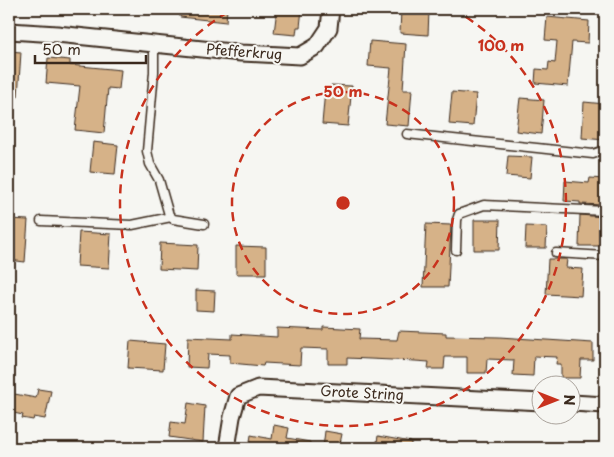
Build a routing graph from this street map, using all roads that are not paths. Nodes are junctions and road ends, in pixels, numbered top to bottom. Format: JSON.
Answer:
{"nodes":[{"id":1,"x":331,"y":9,"type":"edge"},
{"id":2,"x":9,"y":31,"type":"edge"},
{"id":3,"x":154,"y":45,"type":"junction"},
{"id":4,"x":407,"y":134,"type":"dead end"},
{"id":5,"x":605,"y":150,"type":"edge"},
{"id":6,"x":605,"y":211,"type":"edge"},
{"id":7,"x":171,"y":217,"type":"junction"},
{"id":8,"x":40,"y":221,"type":"dead end"},
{"id":9,"x":204,"y":224,"type":"dead end"},
{"id":10,"x":456,"y":250,"type":"dead end"},
{"id":11,"x":556,"y":253,"type":"dead end"},
{"id":12,"x":605,"y":256,"type":"edge"},
{"id":13,"x":532,"y":402,"type":"edge"},
{"id":14,"x":582,"y":404,"type":"edge"},
{"id":15,"x":605,"y":405,"type":"edge"},
{"id":16,"x":227,"y":448,"type":"edge"}],
"edges":[{"from":1,"to":3,"type":"street","name":"Pfefferkrug"},
{"from":2,"to":3,"type":"street","name":"Pfefferkrug"},
{"from":3,"to":7,"type":"lane"},
{"from":4,"to":5,"type":"lane"},
{"from":6,"to":10,"type":"lane"},
{"from":7,"to":8,"type":"lane"},
{"from":7,"to":9,"type":"lane"},
{"from":11,"to":12,"type":"lane"},
{"from":13,"to":16,"type":"street","name":"Grote String"},
{"from":14,"to":15,"type":"street"}]}
